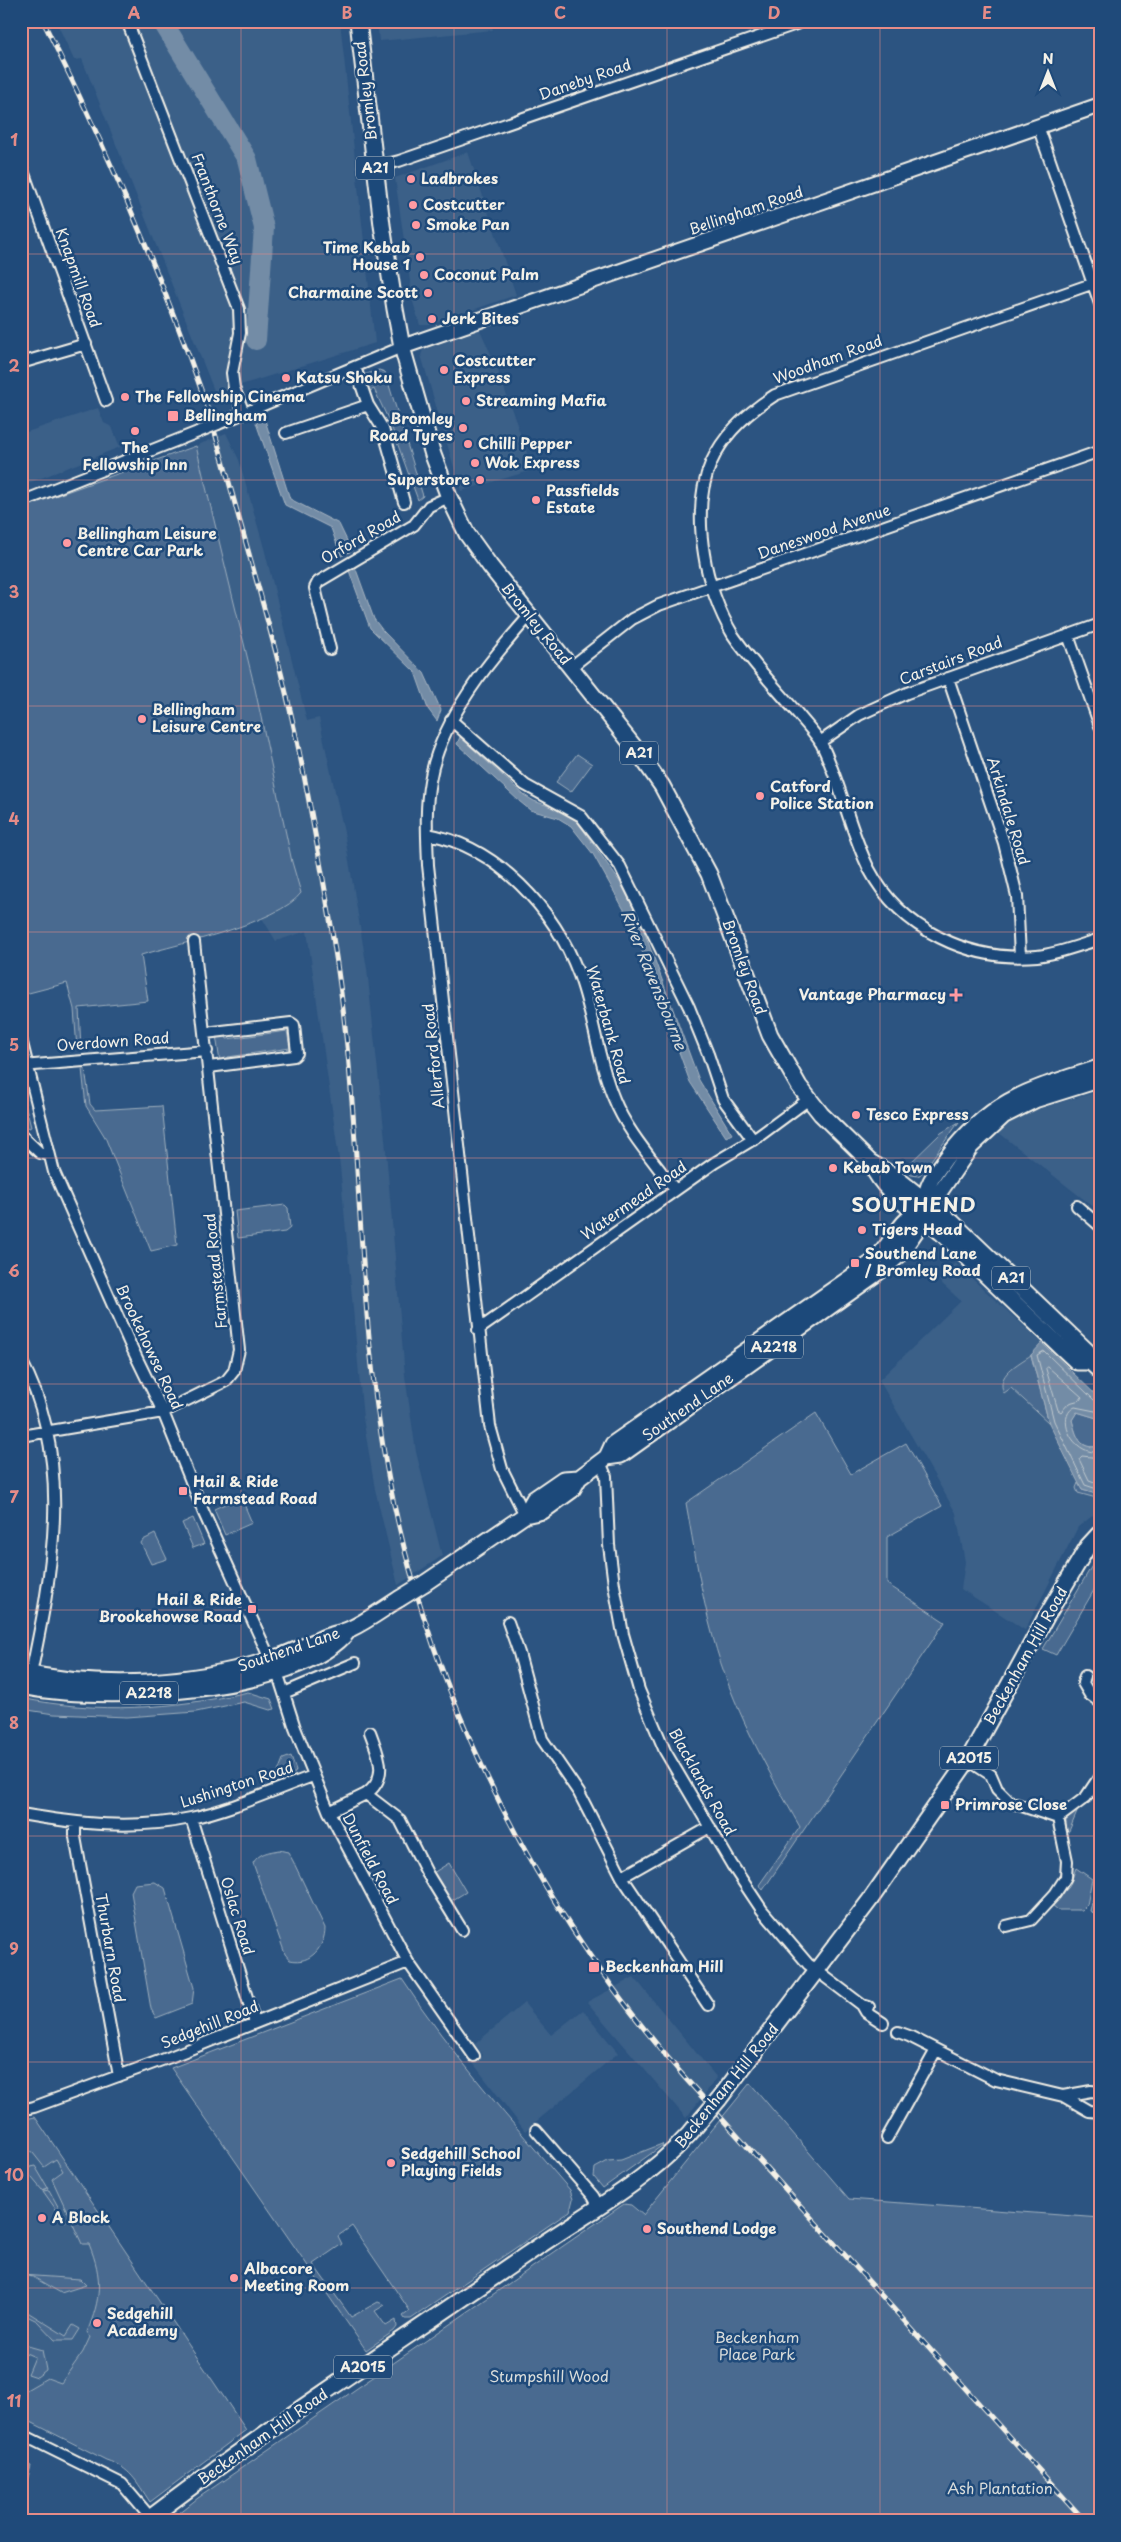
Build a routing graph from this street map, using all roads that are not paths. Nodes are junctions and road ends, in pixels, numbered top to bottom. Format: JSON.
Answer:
{"nodes":[{"id":1,"x":127,"y":21,"type":"edge"},
{"id":2,"x":358,"y":21,"type":"edge"},
{"id":3,"x":805,"y":21,"type":"edge"},
{"id":4,"x":1100,"y":105,"type":"edge"},
{"id":5,"x":1038,"y":126,"type":"junction"},
{"id":6,"x":21,"y":165,"type":"edge"},
{"id":7,"x":375,"y":167,"type":"junction"},
{"id":8,"x":1096,"y":282,"type":"edge"},
{"id":9,"x":1100,"y":304,"type":"edge"},
{"id":10,"x":86,"y":344,"type":"junction"},
{"id":11,"x":402,"y":347,"type":"junction"},
{"id":12,"x":21,"y":363,"type":"edge"},
{"id":13,"x":355,"y":367,"type":"junction"},
{"id":14,"x":106,"y":401,"type":"dead end"},
{"id":15,"x":368,"y":404,"type":"junction"},
{"id":16,"x":244,"y":413,"type":"junction"},
{"id":17,"x":286,"y":433,"type":"dead end"},
{"id":18,"x":1100,"y":451,"type":"edge"},
{"id":19,"x":449,"y":498,"type":"junction"},
{"id":20,"x":21,"y":502,"type":"edge"},
{"id":21,"x":404,"y":502,"type":"dead end"},
{"id":22,"x":712,"y":586,"type":"junction"},
{"id":23,"x":530,"y":615,"type":"junction"},
{"id":24,"x":1100,"y":624,"type":"edge"},
{"id":25,"x":1068,"y":635,"type":"junction"},
{"id":26,"x":330,"y":649,"type":"dead end"},
{"id":27,"x":571,"y":666,"type":"junction"},
{"id":28,"x":948,"y":678,"type":"junction"},
{"id":29,"x":451,"y":720,"type":"junction"},
{"id":30,"x":1100,"y":726,"type":"edge"},
{"id":31,"x":820,"y":742,"type":"junction"},
{"id":32,"x":427,"y":834,"type":"junction"},
{"id":33,"x":1100,"y":939,"type":"edge"},
{"id":34,"x":194,"y":942,"type":"dead end"},
{"id":35,"x":1020,"y":956,"type":"junction"},
{"id":36,"x":205,"y":1033,"type":"junction"},
{"id":37,"x":21,"y":1039,"type":"edge"},
{"id":38,"x":207,"y":1051,"type":"junction"},
{"id":39,"x":24,"y":1065,"type":"edge"},
{"id":40,"x":209,"y":1067,"type":"junction"},
{"id":41,"x":1100,"y":1067,"type":"edge"},
{"id":42,"x":1100,"y":1080,"type":"edge"},
{"id":43,"x":809,"y":1099,"type":"junction"},
{"id":44,"x":21,"y":1135,"type":"edge"},
{"id":45,"x":753,"y":1140,"type":"junction"},
{"id":46,"x":49,"y":1155,"type":"junction"},
{"id":47,"x":870,"y":1162,"type":"junction"},
{"id":48,"x":675,"y":1190,"type":"junction"},
{"id":49,"x":925,"y":1200,"type":"junction"},
{"id":50,"x":1077,"y":1206,"type":"dead end"},
{"id":51,"x":917,"y":1215,"type":"junction"},
{"id":52,"x":1100,"y":1226,"type":"edge"},
{"id":53,"x":478,"y":1330,"type":"junction"},
{"id":54,"x":21,"y":1360,"type":"edge"},
{"id":55,"x":1095,"y":1367,"type":"edge"},
{"id":56,"x":163,"y":1412,"type":"junction"},
{"id":57,"x":47,"y":1432,"type":"junction"},
{"id":58,"x":21,"y":1436,"type":"edge"},
{"id":59,"x":604,"y":1459,"type":"junction"},
{"id":60,"x":526,"y":1515,"type":"junction"},
{"id":61,"x":1100,"y":1533,"type":"edge"},
{"id":62,"x":508,"y":1622,"type":"dead end"},
{"id":63,"x":355,"y":1663,"type":"dead end"},
{"id":64,"x":273,"y":1666,"type":"junction"},
{"id":65,"x":1085,"y":1676,"type":"dead end"},
{"id":66,"x":26,"y":1680,"type":"edge"},
{"id":67,"x":284,"y":1693,"type":"junction"},
{"id":68,"x":1100,"y":1702,"type":"edge"},
{"id":69,"x":370,"y":1732,"type":"dead end"},
{"id":70,"x":968,"y":1760,"type":"junction"},
{"id":71,"x":313,"y":1776,"type":"junction"},
{"id":72,"x":1100,"y":1776,"type":"edge"},
{"id":73,"x":366,"y":1794,"type":"junction"},
{"id":74,"x":329,"y":1812,"type":"junction"},
{"id":75,"x":21,"y":1814,"type":"edge"},
{"id":76,"x":191,"y":1818,"type":"junction"},
{"id":77,"x":1058,"y":1818,"type":"junction"},
{"id":78,"x":75,"y":1824,"type":"junction"},
{"id":79,"x":710,"y":1827,"type":"junction"},
{"id":80,"x":622,"y":1877,"type":"junction"},
{"id":81,"x":1006,"y":1926,"type":"dead end"},
{"id":82,"x":462,"y":1930,"type":"dead end"},
{"id":83,"x":408,"y":1962,"type":"junction"},
{"id":84,"x":818,"y":1970,"type":"junction"},
{"id":85,"x":708,"y":2005,"type":"dead end"},
{"id":86,"x":255,"y":2023,"type":"junction"},
{"id":87,"x":883,"y":2023,"type":"dead end"},
{"id":88,"x":899,"y":2029,"type":"dead end"},
{"id":89,"x":936,"y":2050,"type":"junction"},
{"id":90,"x":474,"y":2056,"type":"dead end"},
{"id":91,"x":119,"y":2076,"type":"junction"},
{"id":92,"x":1100,"y":2092,"type":"edge"},
{"id":93,"x":1063,"y":2096,"type":"junction"},
{"id":94,"x":21,"y":2110,"type":"edge"},
{"id":95,"x":1100,"y":2112,"type":"edge"},
{"id":96,"x":536,"y":2130,"type":"dead end"},
{"id":97,"x":887,"y":2138,"type":"dead end"},
{"id":98,"x":599,"y":2207,"type":"junction"},
{"id":99,"x":21,"y":2434,"type":"edge"},
{"id":100,"x":148,"y":2519,"type":"edge"}],
"edges":[{"from":1,"to":16,"type":"street","name":"Franthorne Way"},
{"from":2,"to":7,"type":"main road","name":"Bromley Road","number":"A21"},
{"from":3,"to":7,"type":"street","name":"Daneby Road"},
{"from":4,"to":5,"type":"street","name":"Bellingham Road"},
{"from":5,"to":8,"type":"street"},
{"from":5,"to":11,"type":"street","name":"Bellingham Road"},
{"from":6,"to":10,"type":"street","name":"Knapmill Road"},
{"from":7,"to":11,"type":"main road","name":"Bromley Road","number":"A21"},
{"from":8,"to":9,"type":"street"},
{"from":8,"to":22,"type":"street","name":"Woodham Road"},
{"from":10,"to":12,"type":"street"},
{"from":10,"to":14,"type":"street","name":"Knapmill Road"},
{"from":11,"to":13,"type":"street"},
{"from":11,"to":19,"type":"main road","name":"Bromley Road","number":"A21"},
{"from":13,"to":15,"type":"street"},
{"from":13,"to":16,"type":"street"},
{"from":15,"to":17,"type":"street"},
{"from":15,"to":21,"type":"street"},
{"from":16,"to":20,"type":"street","bridge":true},
{"from":18,"to":22,"type":"street","name":"Daneswood Avenue"},
{"from":19,"to":23,"type":"main road","name":"Bromley Road","number":"A21"},
{"from":19,"to":26,"type":"street","name":"Orford Road"},
{"from":22,"to":27,"type":"street","name":"Daneswood Avenue"},
{"from":22,"to":31,"type":"street","name":"Woodham Road"},
{"from":23,"to":27,"type":"main road","name":"Bromley Road","number":"A21"},
{"from":23,"to":29,"type":"street","name":"Allerford Road"},
{"from":24,"to":25,"type":"street","name":"Carstairs Road"},
{"from":25,"to":28,"type":"street","name":"Carstairs Road"},
{"from":25,"to":30,"type":"street"},
{"from":27,"to":43,"type":"main road","name":"Bromley Road","number":"A21"},
{"from":28,"to":31,"type":"street","name":"Carstairs Road"},
{"from":28,"to":35,"type":"street","name":"Arkindale Road"},
{"from":29,"to":32,"type":"street","name":"Allerford Road"},
{"from":29,"to":45,"type":"street"},
{"from":31,"to":35,"type":"street","name":"Woodham Road"},
{"from":32,"to":48,"type":"street","name":"Waterbank Road"},
{"from":32,"to":53,"type":"street","name":"Allerford Road"},
{"from":33,"to":35,"type":"street","name":"Woodham Road"},
{"from":34,"to":36,"type":"street","name":"Farmstead Road"},
{"from":36,"to":38,"type":"street","name":"Farmstead Road"},
{"from":36,"to":40,"type":"street"},
{"from":37,"to":39,"type":"street","name":"Brookehowse Road"},
{"from":38,"to":39,"type":"street","name":"Overdown Road"},
{"from":38,"to":40,"type":"street","name":"Farmstead Road"},
{"from":39,"to":46,"type":"street","name":"Brookehowse Road"},
{"from":40,"to":56,"type":"street","name":"Farmstead Road"},
{"from":41,"to":49,"type":"street"},
{"from":42,"to":49,"type":"street"},
{"from":43,"to":45,"type":"street","name":"Watermead Road"},
{"from":43,"to":47,"type":"main road","name":"Bromley Road","number":"A21"},
{"from":44,"to":46,"type":"street"},
{"from":45,"to":48,"type":"street","name":"Watermead Road"},
{"from":46,"to":56,"type":"street","name":"Brookehowse Road"},
{"from":47,"to":49,"type":"main road","name":"Bromley Road","number":"A21"},
{"from":47,"to":51,"type":"main road","name":"Bromley Road","number":"A21"},
{"from":48,"to":53,"type":"street","name":"Watermead Road"},
{"from":49,"to":51,"type":"main road","name":"Southend Lane","number":"A2218"},
{"from":49,"to":55,"type":"main road","name":"Bromley Road","number":"A21"},
{"from":50,"to":52,"type":"street"},
{"from":51,"to":55,"type":"main road","name":"Bromley Road","number":"A21"},
{"from":51,"to":59,"type":"main road","name":"Southend Lane","number":"A2218"},
{"from":53,"to":60,"type":"street","name":"Allerford Road"},
{"from":54,"to":57,"type":"street"},
{"from":56,"to":57,"type":"street","name":"Farmstead Road"},
{"from":56,"to":64,"type":"street","name":"Brookehowse Road"},
{"from":57,"to":58,"type":"street","name":"Farmstead Road"},
{"from":57,"to":66,"type":"street"},
{"from":59,"to":60,"type":"main road","name":"Southend Lane","number":"A2218"},
{"from":59,"to":79,"type":"street","name":"Blacklands Road"},
{"from":60,"to":64,"type":"main road","name":"Southend Lane","number":"A2218","bridge":true},
{"from":61,"to":70,"type":"main road","name":"Beckenham Hill Road","number":"A2015"},
{"from":62,"to":80,"type":"street"},
{"from":63,"to":67,"type":"street"},
{"from":64,"to":66,"type":"main road","name":"Southend Lane","number":"A2218"},
{"from":64,"to":67,"type":"street","name":"Dunfield Road"},
{"from":65,"to":68,"type":"street"},
{"from":67,"to":71,"type":"street","name":"Dunfield Road"},
{"from":69,"to":73,"type":"street"},
{"from":70,"to":77,"type":"street"},
{"from":70,"to":84,"type":"main road","name":"Beckenham Hill Road","number":"A2015"},
{"from":71,"to":74,"type":"street","name":"Dunfield Road"},
{"from":71,"to":76,"type":"street","name":"Lushington Road"},
{"from":72,"to":77,"type":"street"},
{"from":73,"to":74,"type":"street"},
{"from":73,"to":82,"type":"street"},
{"from":74,"to":83,"type":"street","name":"Dunfield Road"},
{"from":75,"to":78,"type":"street","name":"Lushington Road"},
{"from":76,"to":78,"type":"street","name":"Lushington Road"},
{"from":76,"to":86,"type":"street","name":"Oslac Road"},
{"from":77,"to":81,"type":"street"},
{"from":78,"to":91,"type":"street","name":"Thurbarn Road"},
{"from":79,"to":80,"type":"street"},
{"from":79,"to":84,"type":"street","name":"Blacklands Road"},
{"from":80,"to":85,"type":"street"},
{"from":83,"to":86,"type":"street","name":"Sedgehill Road"},
{"from":83,"to":90,"type":"street","name":"Dunfield Road"},
{"from":84,"to":87,"type":"street","name":"Blacklands Road"},
{"from":84,"to":98,"type":"main road","name":"Beckenham Hill Road","number":"A2015","bridge":true},
{"from":86,"to":91,"type":"street","name":"Sedgehill Road"},
{"from":88,"to":89,"type":"street"},
{"from":89,"to":93,"type":"street"},
{"from":89,"to":97,"type":"street"},
{"from":91,"to":94,"type":"street","name":"Sedgehill Road"},
{"from":92,"to":93,"type":"street"},
{"from":93,"to":95,"type":"street"},
{"from":96,"to":98,"type":"street"},
{"from":98,"to":100,"type":"main road","name":"Beckenham Hill Road","number":"A2015"},
{"from":99,"to":100,"type":"street"}]}
